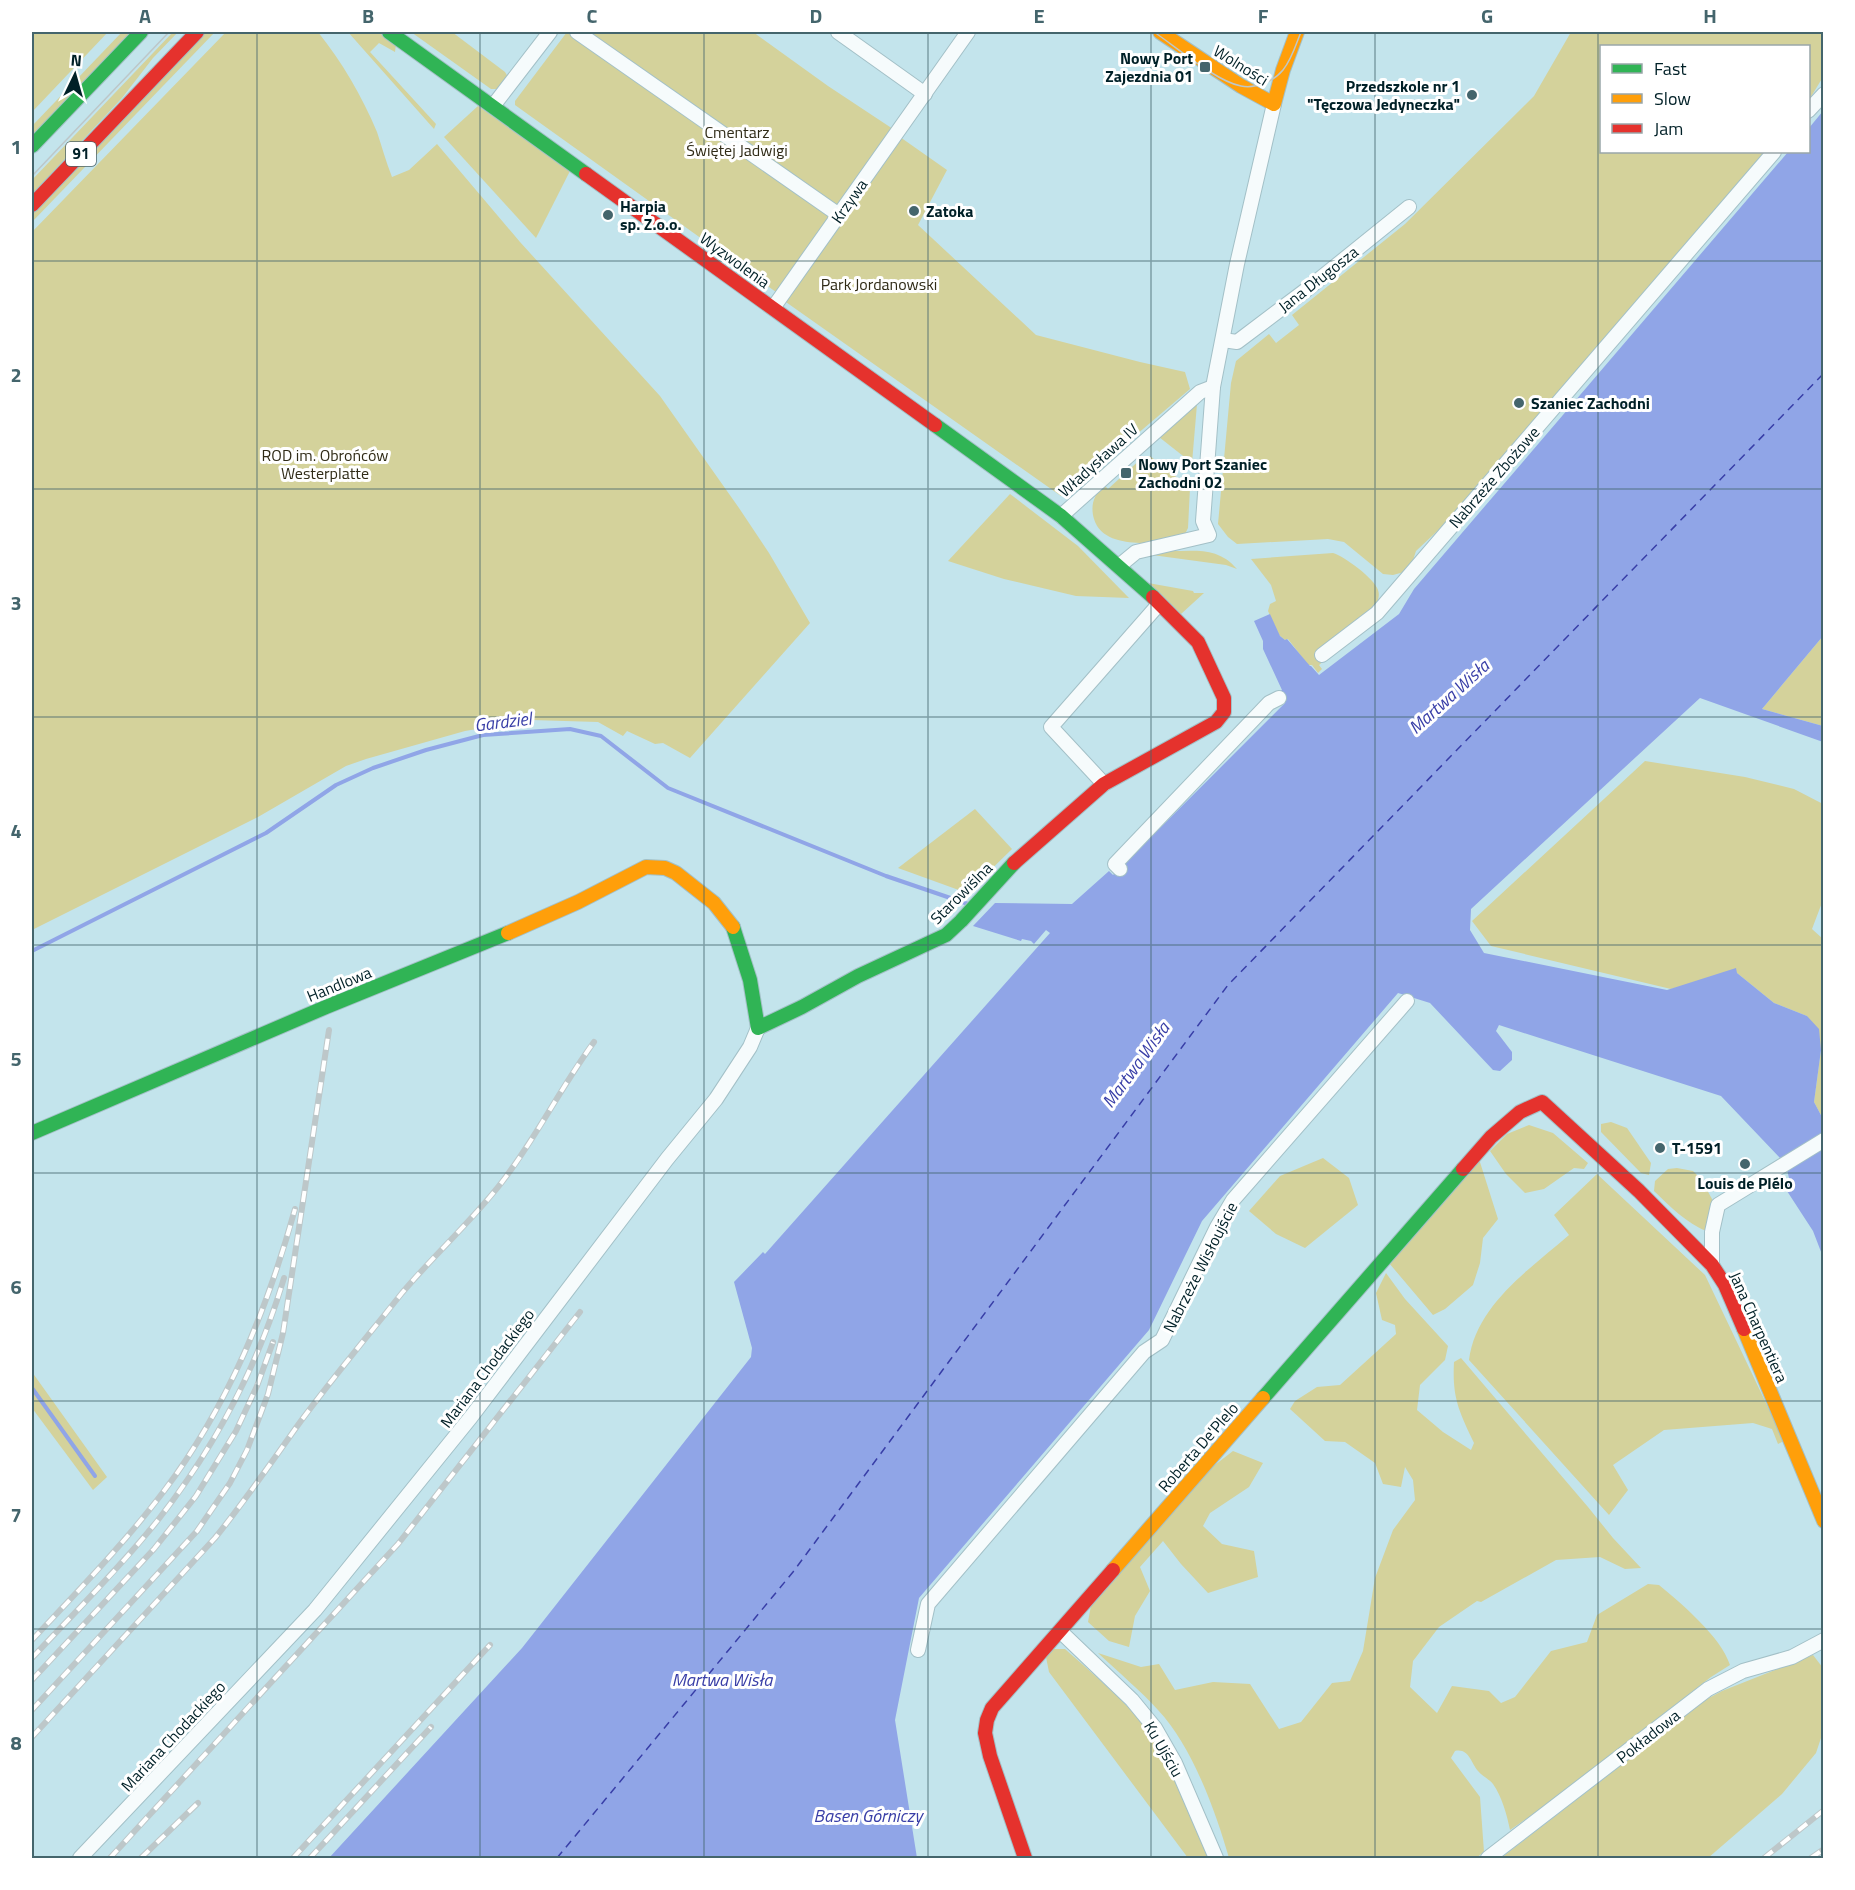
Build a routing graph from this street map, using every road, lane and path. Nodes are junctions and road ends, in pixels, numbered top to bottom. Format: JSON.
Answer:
{"nodes":[{"id":1,"x":141,"y":32,"type":"edge"},
{"id":2,"x":197,"y":32,"type":"edge"},
{"id":3,"x":389,"y":32,"type":"edge"},
{"id":4,"x":550,"y":32,"type":"edge"},
{"id":5,"x":577,"y":32,"type":"edge"},
{"id":6,"x":838,"y":32,"type":"edge"},
{"id":7,"x":969,"y":32,"type":"edge"},
{"id":8,"x":1160,"y":32,"type":"edge"},
{"id":9,"x":1296,"y":32,"type":"edge"},
{"id":10,"x":1824,"y":93,"type":"edge"},
{"id":11,"x":925,"y":94,"type":"junction"},
{"id":12,"x":1274,"y":105,"type":"junction"},
{"id":13,"x":493,"y":106,"type":"junction"},
{"id":14,"x":1810,"y":110,"type":"edge"},
{"id":15,"x":32,"y":146,"type":"edge"},
{"id":16,"x":1773,"y":153,"type":"edge"},
{"id":17,"x":32,"y":205,"type":"edge"},
{"id":18,"x":1409,"y":207,"type":"dead end"},
{"id":19,"x":839,"y":215,"type":"junction"},
{"id":20,"x":773,"y":308,"type":"junction"},
{"id":21,"x":1223,"y":340,"type":"junction"},
{"id":22,"x":1213,"y":387,"type":"junction"},
{"id":23,"x":1061,"y":516,"type":"junction"},
{"id":24,"x":1119,"y":566,"type":"junction"},
{"id":25,"x":1159,"y":604,"type":"junction"},
{"id":26,"x":1322,"y":655,"type":"dead end"},
{"id":27,"x":1279,"y":698,"type":"dead end"},
{"id":28,"x":1104,"y":784,"type":"junction"},
{"id":29,"x":1120,"y":869,"type":"dead end"},
{"id":30,"x":1407,"y":1001,"type":"dead end"},
{"id":31,"x":758,"y":1028,"type":"junction"},
{"id":32,"x":1542,"y":1102,"type":"joint"},
{"id":33,"x":32,"y":1133,"type":"edge"},
{"id":34,"x":1824,"y":1140,"type":"edge"},
{"id":35,"x":1712,"y":1265,"type":"junction"},
{"id":36,"x":1824,"y":1521,"type":"edge"},
{"id":37,"x":1060,"y":1631,"type":"junction"},
{"id":38,"x":1824,"y":1640,"type":"edge"},
{"id":39,"x":918,"y":1650,"type":"dead end"},
{"id":40,"x":80,"y":1858,"type":"edge"},
{"id":41,"x":1025,"y":1858,"type":"edge"},
{"id":42,"x":1216,"y":1858,"type":"edge"},
{"id":43,"x":1488,"y":1858,"type":"edge"}],
"edges":[{"from":1,"to":15,"type":"street","number":"91"},
{"from":2,"to":17,"type":"street","number":"91"},
{"from":3,"to":13,"type":"street","name":"Wyzwolenia"},
{"from":4,"to":13,"type":"street"},
{"from":5,"to":19,"type":"street"},
{"from":6,"to":11,"type":"street"},
{"from":7,"to":11,"type":"street","name":"Krzywa"},
{"from":8,"to":12,"type":"street","name":"Wolności"},
{"from":9,"to":12,"type":"street"},
{"from":10,"to":14,"type":"street"},
{"from":11,"to":19,"type":"street","name":"Krzywa"},
{"from":12,"to":21,"type":"street"},
{"from":13,"to":20,"type":"street","name":"Wyzwolenia"},
{"from":16,"to":26,"type":"street","name":"Nabrzeże Zbożowe"},
{"from":18,"to":21,"type":"street","name":"Jana Długosza"},
{"from":19,"to":20,"type":"street","name":"Krzywa"},
{"from":20,"to":23,"type":"street","name":"Wyzwolenia"},
{"from":21,"to":22,"type":"street"},
{"from":22,"to":23,"type":"street","name":"Władysława IV"},
{"from":22,"to":24,"type":"street"},
{"from":23,"to":24,"type":"street","name":"Władysława IV"},
{"from":24,"to":25,"type":"street","name":"Starowiślna"},
{"from":25,"to":28,"type":"street"},
{"from":25,"to":28,"type":"street","name":"Starowiślna"},
{"from":27,"to":29,"type":"street"},
{"from":28,"to":31,"type":"street","name":"Starowiślna"},
{"from":30,"to":39,"type":"street","name":"Nabrzeże Wisłoujście"},
{"from":31,"to":33,"type":"street","name":"Handlowa"},
{"from":31,"to":40,"type":"street","name":"Mariana Chodackiego"},
{"from":32,"to":35,"type":"street","name":"Jana Charpentiera"},
{"from":32,"to":37,"type":"street","name":"Roberta De'Plelo"},
{"from":34,"to":35,"type":"street"},
{"from":35,"to":36,"type":"street","name":"Jana Charpentiera"},
{"from":37,"to":41,"type":"street","name":"Roberta De'Plelo"},
{"from":37,"to":42,"type":"street","name":"Ku Ujściu"},
{"from":38,"to":43,"type":"street","name":"Pokładowa"}]}
